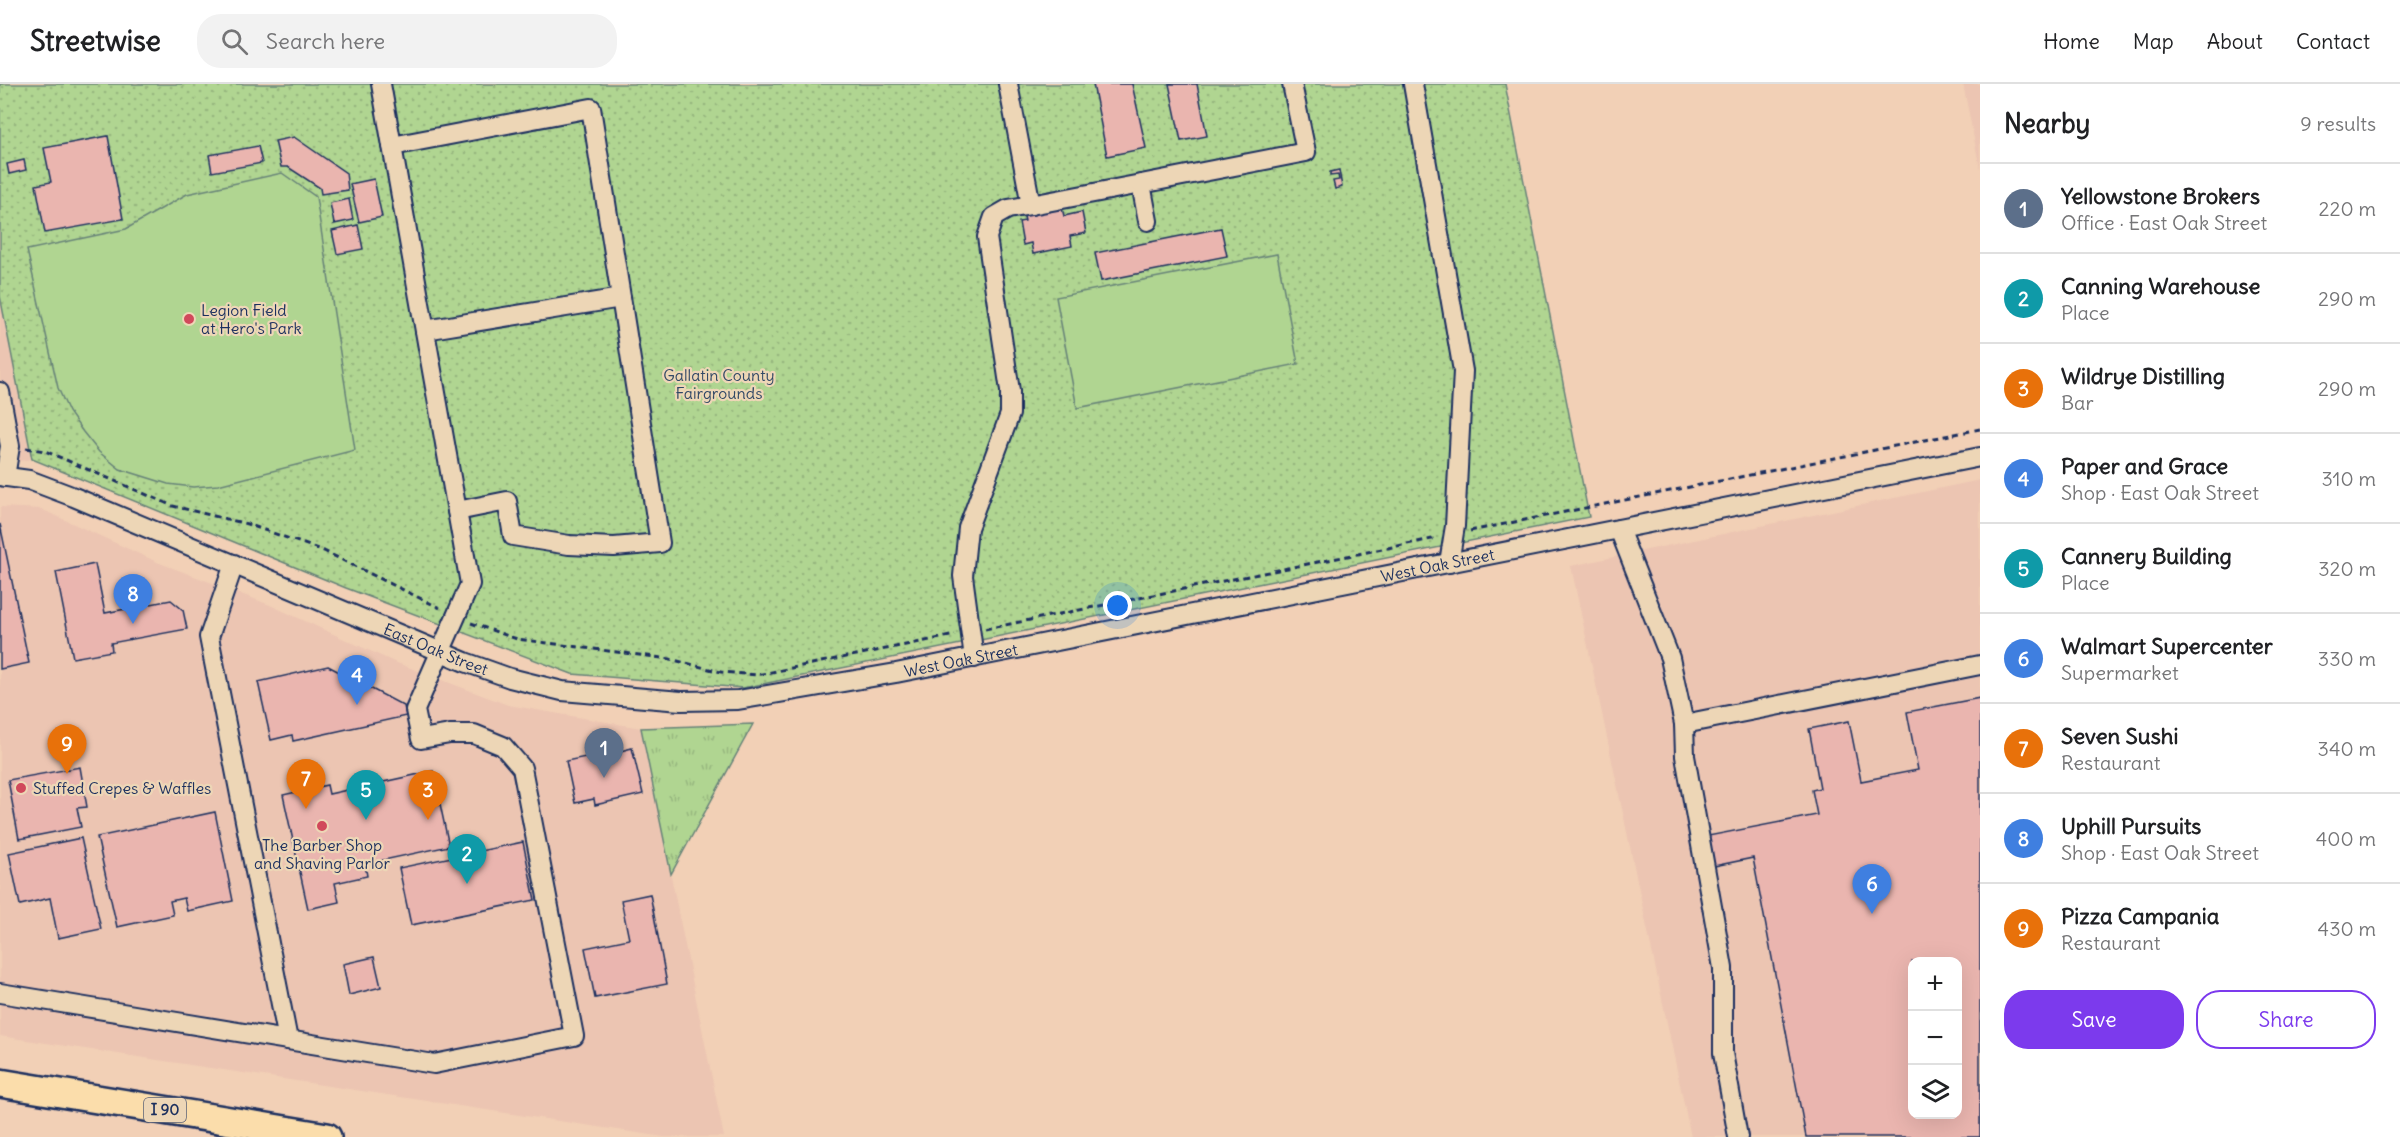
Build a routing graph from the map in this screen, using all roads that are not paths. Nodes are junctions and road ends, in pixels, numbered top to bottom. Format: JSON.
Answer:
{"nodes":[{"id":1,"x":381,"y":84,"type":"edge"},
{"id":2,"x":1008,"y":84,"type":"edge"},
{"id":3,"x":1292,"y":84,"type":"edge"},
{"id":4,"x":1413,"y":84,"type":"edge"},
{"id":5,"x":392,"y":146,"type":"junction"},
{"id":6,"x":1141,"y":184,"type":"junction"},
{"id":7,"x":1031,"y":205,"type":"junction"},
{"id":8,"x":1148,"y":221,"type":"dead end"},
{"id":9,"x":621,"y":298,"type":"junction"},
{"id":10,"x":425,"y":330,"type":"junction"},
{"id":11,"x":0,"y":392,"type":"edge"},
{"id":12,"x":1980,"y":458,"type":"edge"},
{"id":13,"x":2,"y":476,"type":"edge"},
{"id":14,"x":457,"y":511,"type":"junction"},
{"id":15,"x":1619,"y":529,"type":"junction"},
{"id":16,"x":1449,"y":563,"type":"junction"},
{"id":17,"x":234,"y":564,"type":"junction"},
{"id":18,"x":440,"y":651,"type":"junction"},
{"id":19,"x":974,"y":658,"type":"junction"},
{"id":20,"x":1980,"y":665,"type":"edge"},
{"id":21,"x":896,"y":673,"type":"joint"},
{"id":22,"x":1684,"y":724,"type":"junction"},
{"id":23,"x":0,"y":993,"type":"edge"},
{"id":24,"x":288,"y":1040,"type":"junction"},
{"id":25,"x":1,"y":1083,"type":"edge"},
{"id":26,"x":327,"y":1137,"type":"edge"},
{"id":27,"x":1738,"y":1137,"type":"edge"}],
"edges":[{"from":1,"to":5,"type":"street"},
{"from":2,"to":7,"type":"street"},
{"from":3,"to":6,"type":"street"},
{"from":4,"to":16,"type":"street"},
{"from":5,"to":9,"type":"street"},
{"from":5,"to":10,"type":"street"},
{"from":6,"to":7,"type":"street"},
{"from":6,"to":8,"type":"street"},
{"from":7,"to":19,"type":"street"},
{"from":9,"to":10,"type":"street"},
{"from":9,"to":14,"type":"street"},
{"from":10,"to":14,"type":"street"},
{"from":11,"to":13,"type":"street"},
{"from":12,"to":15,"type":"street","name":"West Oak Street"},
{"from":13,"to":17,"type":"street","name":"East Oak Street"},
{"from":14,"to":18,"type":"street"},
{"from":15,"to":16,"type":"street","name":"West Oak Street"},
{"from":15,"to":22,"type":"street"},
{"from":16,"to":19,"type":"street","name":"West Oak Street"},
{"from":17,"to":18,"type":"street","name":"East Oak Street"},
{"from":17,"to":24,"type":"street"},
{"from":18,"to":21,"type":"street","name":"East Oak Street"},
{"from":18,"to":24,"type":"street"},
{"from":19,"to":21,"type":"street","name":"West Oak Street"},
{"from":20,"to":22,"type":"street"},
{"from":22,"to":27,"type":"street"},
{"from":23,"to":24,"type":"street"},
{"from":25,"to":26,"type":"highway","number":"I 90"}]}
